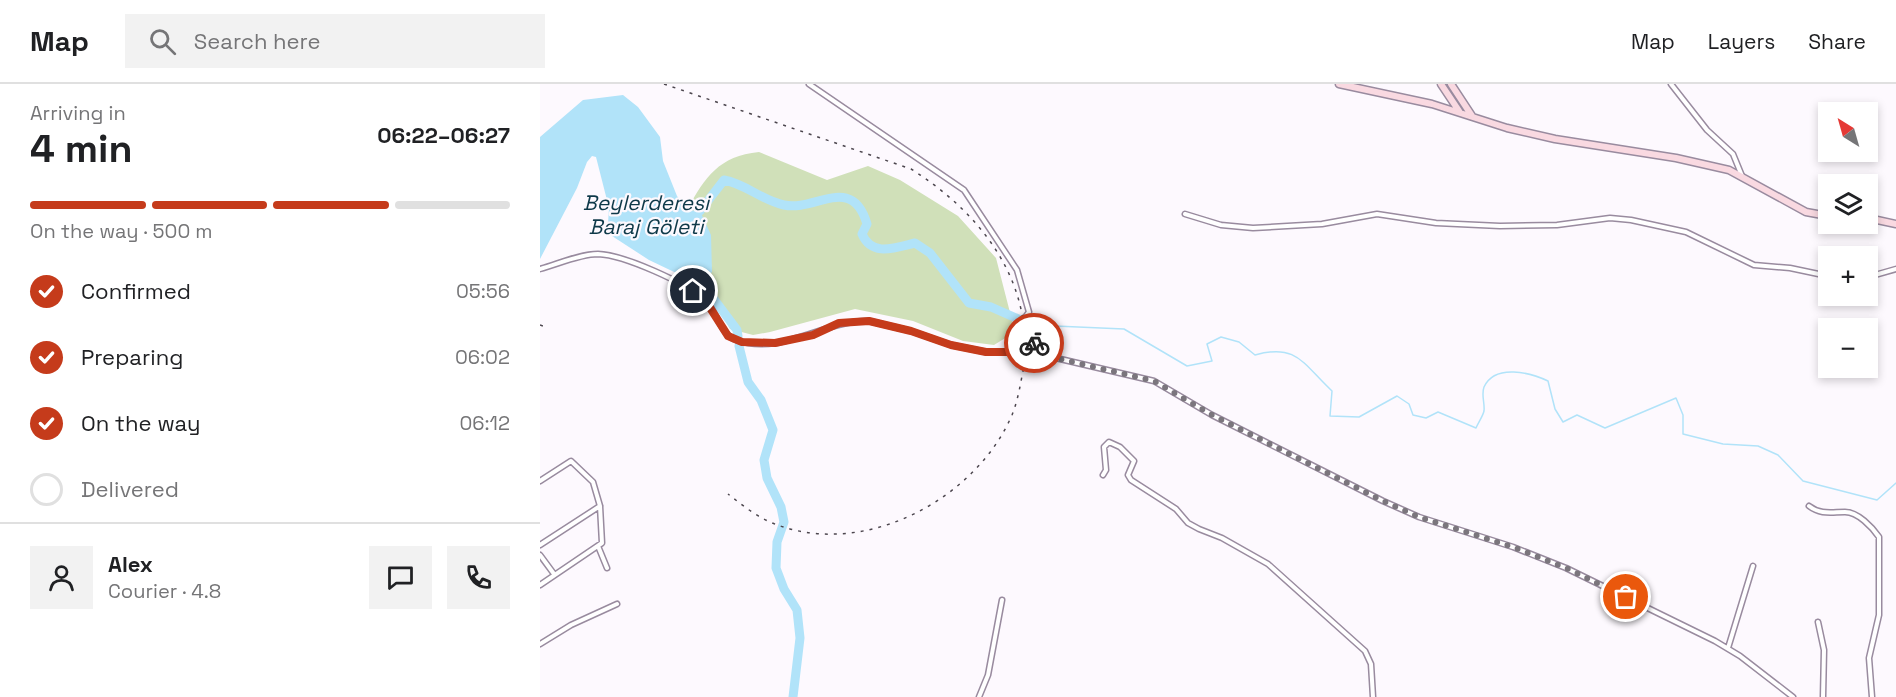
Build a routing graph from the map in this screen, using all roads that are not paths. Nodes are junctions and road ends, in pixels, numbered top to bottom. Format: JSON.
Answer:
{"nodes":[{"id":1,"x":809,"y":84,"type":"edge"},
{"id":2,"x":1339,"y":84,"type":"edge"},
{"id":3,"x":1441,"y":84,"type":"edge"},
{"id":4,"x":1451,"y":84,"type":"edge"},
{"id":5,"x":1671,"y":84,"type":"edge"},
{"id":6,"x":1459,"y":112,"type":"junction"},
{"id":7,"x":1472,"y":116,"type":"junction"},
{"id":8,"x":1742,"y":176,"type":"junction"},
{"id":9,"x":1185,"y":214,"type":"dead end"},
{"id":10,"x":1818,"y":214,"type":"edge"},
{"id":11,"x":1878,"y":220,"type":"edge"},
{"id":12,"x":1896,"y":224,"type":"edge"},
{"id":13,"x":540,"y":269,"type":"edge"},
{"id":14,"x":1896,"y":270,"type":"edge"},
{"id":15,"x":1818,"y":274,"type":"edge"},
{"id":16,"x":1878,"y":274,"type":"edge"},
{"id":17,"x":1020,"y":342,"type":"junction"},
{"id":18,"x":1103,"y":475,"type":"dead end"},
{"id":19,"x":540,"y":481,"type":"edge"},
{"id":20,"x":600,"y":506,"type":"junction"},
{"id":21,"x":1809,"y":506,"type":"dead end"},
{"id":22,"x":540,"y":545,"type":"edge"},
{"id":23,"x":598,"y":546,"type":"junction"},
{"id":24,"x":540,"y":555,"type":"edge"},
{"id":25,"x":1754,"y":566,"type":"dead end"},
{"id":26,"x":608,"y":568,"type":"dead end"},
{"id":27,"x":554,"y":574,"type":"junction"},
{"id":28,"x":540,"y":585,"type":"edge"},
{"id":29,"x":1002,"y":600,"type":"dead end"},
{"id":30,"x":617,"y":604,"type":"dead end"},
{"id":31,"x":1818,"y":622,"type":"dead end"},
{"id":32,"x":540,"y":644,"type":"edge"},
{"id":33,"x":1728,"y":648,"type":"junction"},
{"id":34,"x":979,"y":697,"type":"edge"},
{"id":35,"x":1373,"y":697,"type":"edge"},
{"id":36,"x":1792,"y":697,"type":"edge"},
{"id":37,"x":1823,"y":697,"type":"edge"},
{"id":38,"x":1872,"y":697,"type":"edge"}],
"edges":[{"from":1,"to":17,"type":"street"},
{"from":2,"to":6,"type":"main road"},
{"from":3,"to":6,"type":"main road"},
{"from":4,"to":7,"type":"main road"},
{"from":5,"to":8,"type":"street"},
{"from":6,"to":7,"type":"main road"},
{"from":7,"to":8,"type":"main road"},
{"from":8,"to":10,"type":"main road"},
{"from":9,"to":15,"type":"street"},
{"from":11,"to":12,"type":"main road"},
{"from":13,"to":17,"type":"street"},
{"from":14,"to":16,"type":"street"},
{"from":17,"to":33,"type":"street"},
{"from":18,"to":35,"type":"street"},
{"from":19,"to":20,"type":"street"},
{"from":20,"to":22,"type":"street"},
{"from":20,"to":23,"type":"street"},
{"from":21,"to":38,"type":"street"},
{"from":23,"to":26,"type":"street"},
{"from":23,"to":27,"type":"street"},
{"from":24,"to":27,"type":"street"},
{"from":25,"to":33,"type":"street"},
{"from":27,"to":28,"type":"street"},
{"from":29,"to":34,"type":"street"},
{"from":30,"to":32,"type":"street"},
{"from":31,"to":37,"type":"street"},
{"from":33,"to":36,"type":"street"}]}
